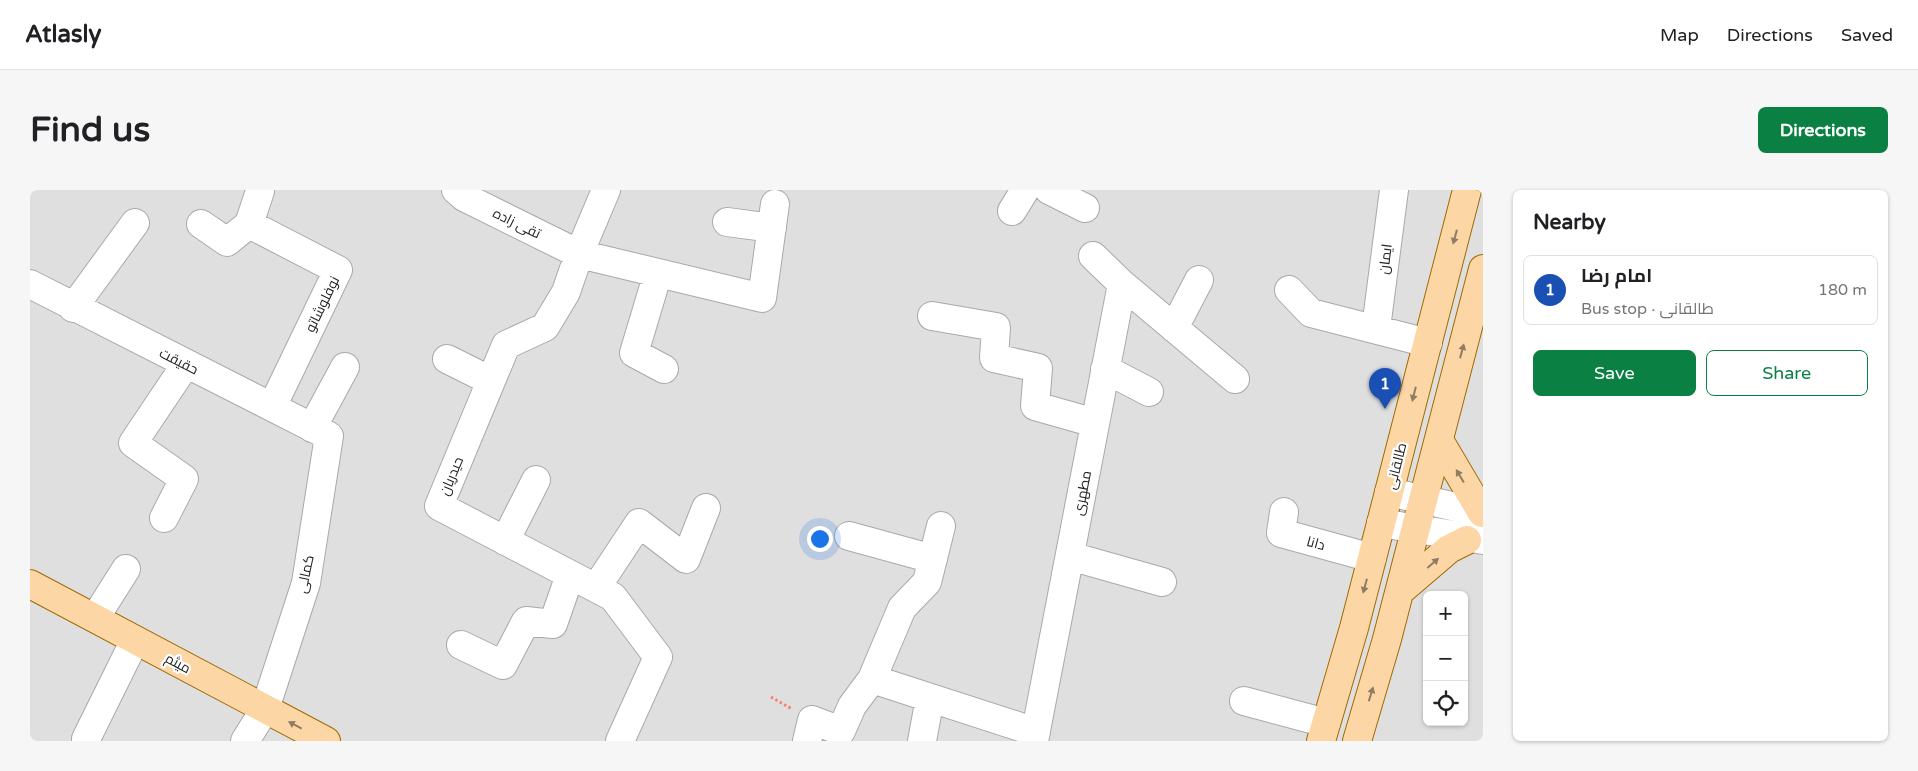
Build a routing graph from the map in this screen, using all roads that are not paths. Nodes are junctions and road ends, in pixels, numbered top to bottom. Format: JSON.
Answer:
{"nodes":[{"id":1,"x":456,"y":190,"type":"edge"},
{"id":2,"x":606,"y":190,"type":"edge"},
{"id":3,"x":1049,"y":190,"type":"edge"},
{"id":4,"x":1394,"y":190,"type":"edge"},
{"id":5,"x":1467,"y":190,"type":"edge"},
{"id":6,"x":260,"y":191,"type":"edge"},
{"id":7,"x":1085,"y":208,"type":"dead end"},
{"id":8,"x":727,"y":222,"type":"dead end"},
{"id":9,"x":135,"y":223,"type":"dead end"},
{"id":10,"x":201,"y":224,"type":"dead end"},
{"id":11,"x":249,"y":224,"type":"junction"},
{"id":12,"x":579,"y":254,"type":"junction"},
{"id":13,"x":1094,"y":256,"type":"dead end"},
{"id":14,"x":1483,"y":269,"type":"edge"},
{"id":15,"x":658,"y":273,"type":"junction"},
{"id":16,"x":1200,"y":280,"type":"dead end"},
{"id":17,"x":30,"y":284,"type":"edge"},
{"id":18,"x":1122,"y":284,"type":"junction"},
{"id":19,"x":1289,"y":290,"type":"dead end"},
{"id":20,"x":73,"y":308,"type":"junction"},
{"id":21,"x":932,"y":316,"type":"dead end"},
{"id":22,"x":1174,"y":328,"type":"junction"},
{"id":23,"x":1376,"y":328,"type":"junction"},
{"id":24,"x":1428,"y":343,"type":"junction"},
{"id":25,"x":447,"y":359,"type":"dead end"},
{"id":26,"x":186,"y":364,"type":"junction"},
{"id":27,"x":345,"y":367,"type":"dead end"},
{"id":28,"x":664,"y":369,"type":"dead end"},
{"id":29,"x":1105,"y":369,"type":"junction"},
{"id":30,"x":1234,"y":379,"type":"dead end"},
{"id":31,"x":491,"y":381,"type":"junction"},
{"id":32,"x":1149,"y":392,"type":"dead end"},
{"id":33,"x":272,"y":407,"type":"junction"},
{"id":34,"x":1095,"y":424,"type":"junction"},
{"id":35,"x":321,"y":432,"type":"junction"},
{"id":36,"x":1439,"y":440,"type":"junction"},
{"id":37,"x":536,"y":480,"type":"dead end"},
{"id":38,"x":1389,"y":492,"type":"junction"},
{"id":39,"x":1423,"y":500,"type":"junction"},
{"id":40,"x":706,"y":508,"type":"dead end"},
{"id":41,"x":1284,"y":512,"type":"dead end"},
{"id":42,"x":1482,"y":513,"type":"edge"},
{"id":43,"x":164,"y":518,"type":"dead end"},
{"id":44,"x":1381,"y":523,"type":"junction"},
{"id":45,"x":941,"y":526,"type":"dead end"},
{"id":46,"x":1416,"y":529,"type":"junction"},
{"id":47,"x":849,"y":536,"type":"dead end"},
{"id":48,"x":1475,"y":540,"type":"edge"},
{"id":49,"x":505,"y":541,"type":"junction"},
{"id":50,"x":1070,"y":556,"type":"junction"},
{"id":51,"x":933,"y":558,"type":"junction"},
{"id":52,"x":1372,"y":558,"type":"junction"},
{"id":53,"x":126,"y":570,"type":"dead end"},
{"id":54,"x":570,"y":575,"type":"junction"},
{"id":55,"x":1162,"y":582,"type":"dead end"},
{"id":56,"x":30,"y":584,"type":"edge"},
{"id":57,"x":596,"y":588,"type":"junction"},
{"id":58,"x":1400,"y":591,"type":"junction"},
{"id":59,"x":95,"y":618,"type":"junction"},
{"id":60,"x":135,"y":640,"type":"junction"},
{"id":61,"x":461,"y":645,"type":"dead end"},
{"id":62,"x":872,"y":679,"type":"junction"},
{"id":63,"x":930,"y":698,"type":"junction"},
{"id":64,"x":1244,"y":701,"type":"dead end"},
{"id":65,"x":265,"y":709,"type":"junction"},
{"id":66,"x":1323,"y":732,"type":"edge"},
{"id":67,"x":1035,"y":736,"type":"edge"},
{"id":68,"x":86,"y":738,"type":"dead end"},
{"id":69,"x":246,"y":741,"type":"edge"},
{"id":70,"x":326,"y":741,"type":"edge"},
{"id":71,"x":620,"y":741,"type":"edge"},
{"id":72,"x":806,"y":741,"type":"edge"},
{"id":73,"x":922,"y":741,"type":"edge"},
{"id":74,"x":1357,"y":741,"type":"edge"}],
"edges":[{"from":1,"to":12,"type":"street","name":"تقی زاده"},
{"from":2,"to":12,"type":"street","name":"حیدریان"},
{"from":3,"to":7,"type":"street"},
{"from":4,"to":23,"type":"street","name":"ایمان"},
{"from":5,"to":24,"type":"main road","name":"طالقانی","one_way":true},
{"from":6,"to":11,"type":"street"},
{"from":8,"to":15,"type":"street","name":"تقی زاده"},
{"from":9,"to":20,"type":"street"},
{"from":10,"to":11,"type":"street"},
{"from":11,"to":33,"type":"street","name":"نوفلوشاتو"},
{"from":12,"to":15,"type":"street","name":"تقی زاده"},
{"from":12,"to":31,"type":"street","name":"حیدریان"},
{"from":13,"to":18,"type":"street"},
{"from":36,"to":14,"type":"main road","one_way":true},
{"from":15,"to":28,"type":"street"},
{"from":16,"to":22,"type":"street"},
{"from":17,"to":20,"type":"street","name":"حقیقت"},
{"from":18,"to":22,"type":"street"},
{"from":18,"to":29,"type":"street","name":"مطهری"},
{"from":19,"to":23,"type":"street"},
{"from":20,"to":26,"type":"street","name":"حقیقت"},
{"from":21,"to":34,"type":"street"},
{"from":22,"to":30,"type":"street"},
{"from":23,"to":24,"type":"street"},
{"from":24,"to":38,"type":"main road","name":"طالقانی","one_way":true},
{"from":25,"to":31,"type":"street"},
{"from":26,"to":33,"type":"street","name":"حقیقت"},
{"from":26,"to":43,"type":"street"},
{"from":27,"to":35,"type":"street","name":"کمالی"},
{"from":29,"to":32,"type":"street"},
{"from":29,"to":34,"type":"street","name":"مطهری"},
{"from":31,"to":49,"type":"street","name":"حیدریان"},
{"from":33,"to":35,"type":"street","name":"حقیقت"},
{"from":34,"to":50,"type":"street","name":"مطهری"},
{"from":35,"to":65,"type":"street","name":"کمالی"},
{"from":36,"to":39,"type":"main road"},
{"from":42,"to":36,"type":"main road","one_way":true},
{"from":37,"to":49,"type":"street"},
{"from":38,"to":39,"type":"street"},
{"from":38,"to":44,"type":"main road","name":"طالقانی"},
{"from":39,"to":42,"type":"street"},
{"from":39,"to":46,"type":"main road"},
{"from":40,"to":57,"type":"street"},
{"from":41,"to":52,"type":"street","name":"دانا"},
{"from":44,"to":46,"type":"street"},
{"from":44,"to":52,"type":"main road","name":"طالقانی"},
{"from":45,"to":51,"type":"street"},
{"from":46,"to":48,"type":"street"},
{"from":46,"to":58,"type":"main road"},
{"from":47,"to":51,"type":"street"},
{"from":58,"to":48,"type":"main road","one_way":true},
{"from":49,"to":54,"type":"street","name":"حیدریان"},
{"from":50,"to":55,"type":"street"},
{"from":50,"to":67,"type":"street","name":"مطهری"},
{"from":51,"to":62,"type":"street"},
{"from":52,"to":66,"type":"main road","name":"طالقانی","one_way":true},
{"from":53,"to":59,"type":"street"},
{"from":54,"to":57,"type":"street","name":"حیدریان"},
{"from":54,"to":61,"type":"street"},
{"from":56,"to":59,"type":"main road","name":"میثم"},
{"from":57,"to":71,"type":"street","name":"حیدریان"},
{"from":74,"to":58,"type":"main road","one_way":true},
{"from":59,"to":60,"type":"main road","name":"میثم"},
{"from":60,"to":65,"type":"main road","name":"میثم"},
{"from":60,"to":68,"type":"street"},
{"from":62,"to":63,"type":"street"},
{"from":62,"to":72,"type":"street"},
{"from":63,"to":67,"type":"street"},
{"from":63,"to":73,"type":"street"},
{"from":64,"to":66,"type":"street"},
{"from":65,"to":69,"type":"street","name":"کمالی"},
{"from":70,"to":65,"type":"main road","name":"میثم","one_way":true}]}
